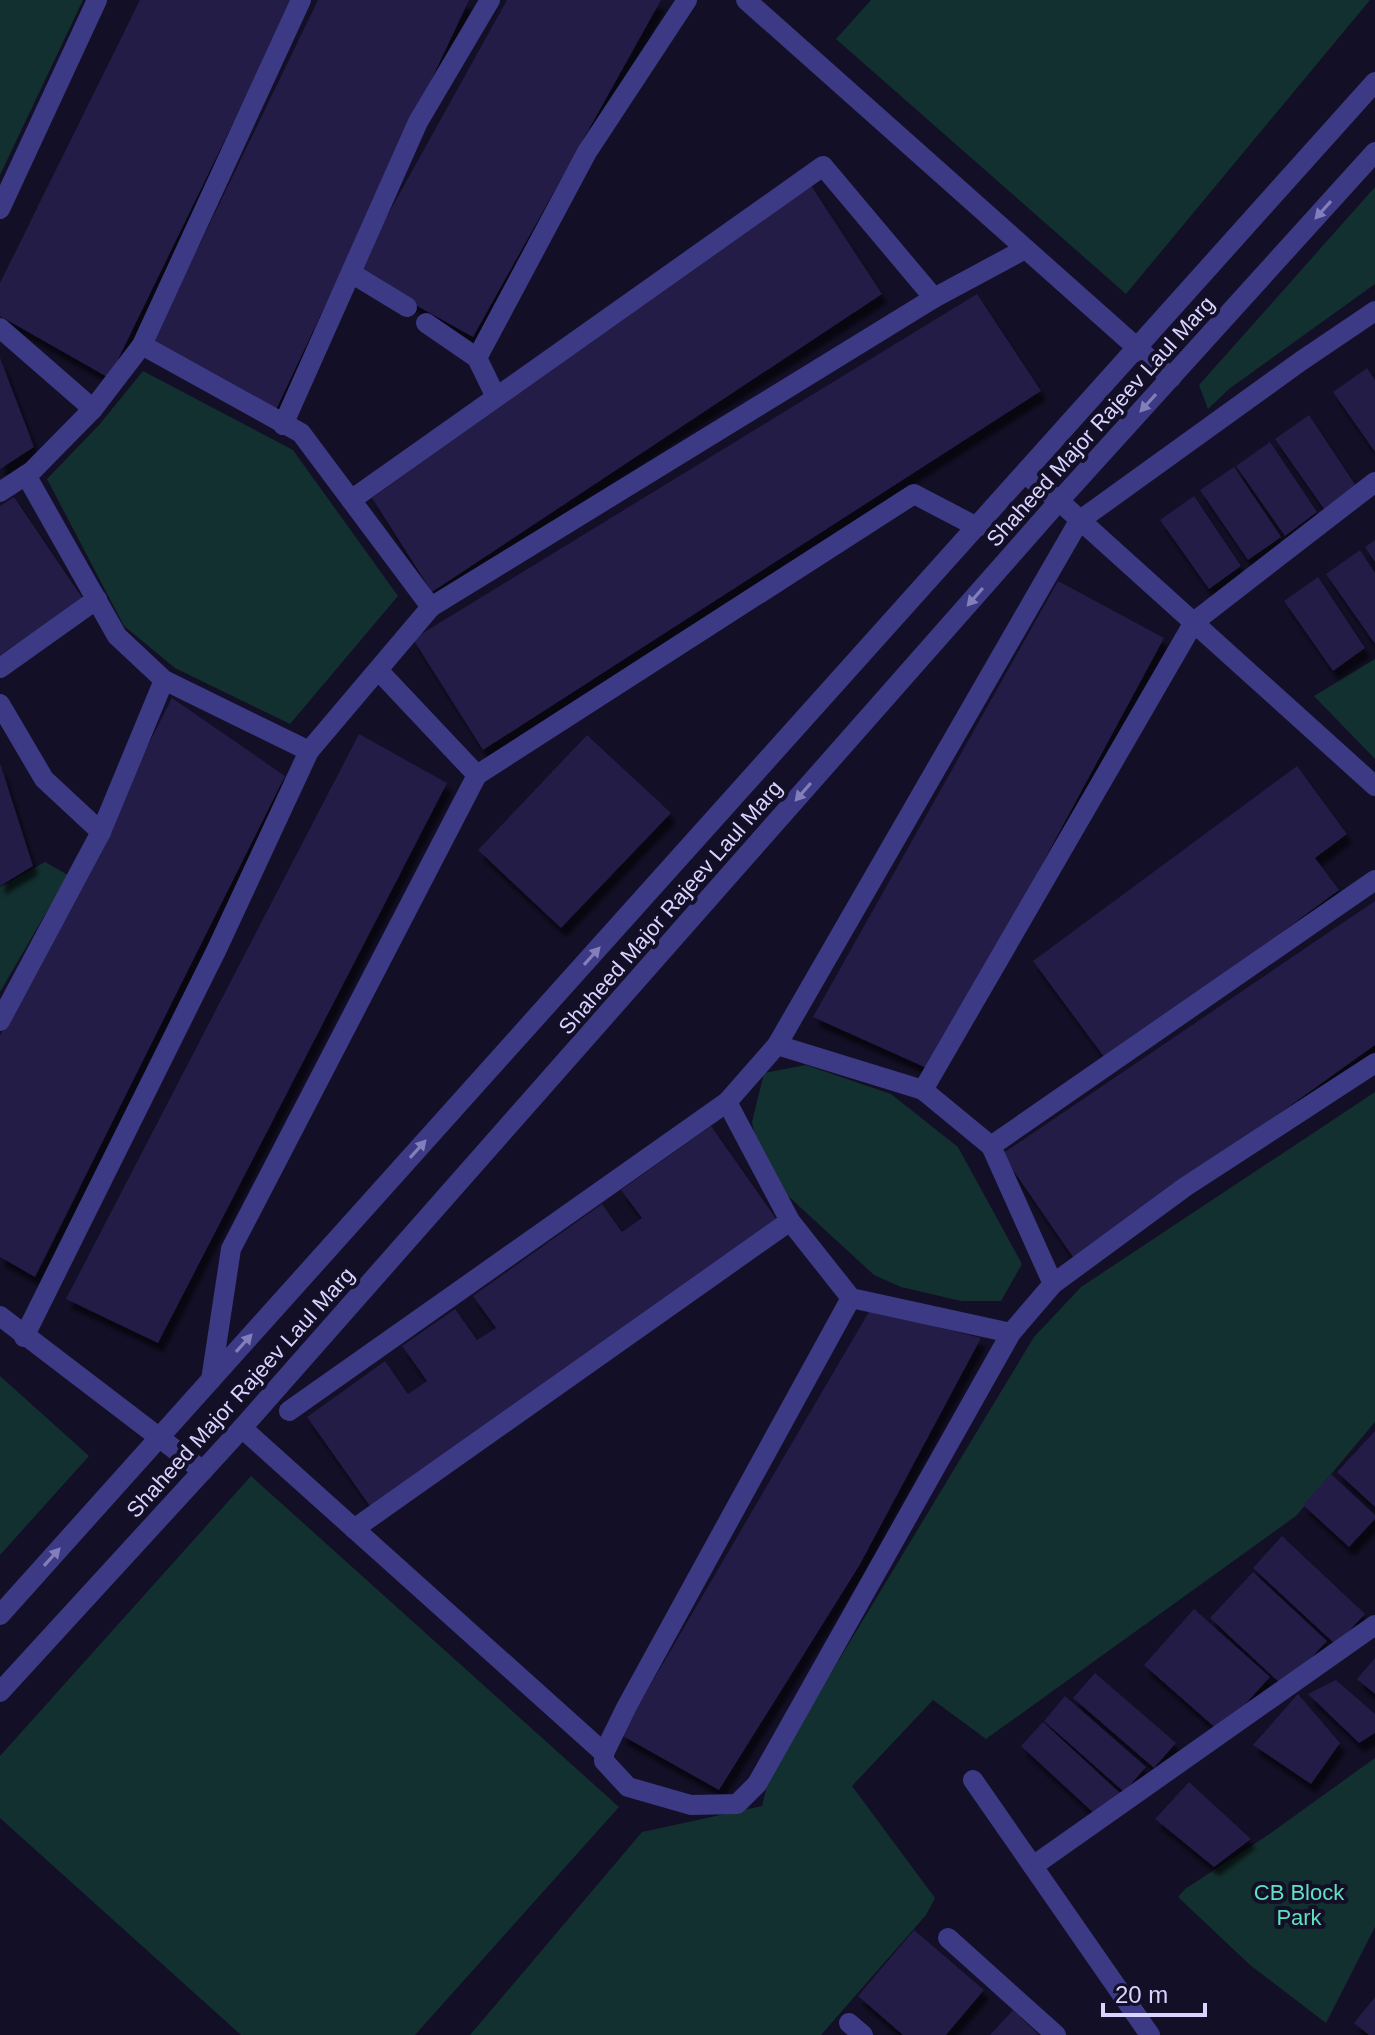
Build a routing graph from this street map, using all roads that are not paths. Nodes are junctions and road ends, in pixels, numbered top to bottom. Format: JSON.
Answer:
{"nodes":[{"id":1,"x":97,"y":0,"type":"edge"},
{"id":2,"x":301,"y":0,"type":"edge"},
{"id":3,"x":490,"y":0,"type":"edge"},
{"id":4,"x":687,"y":0,"type":"edge"},
{"id":5,"x":746,"y":0,"type":"edge"},
{"id":6,"x":1375,"y":82,"type":"edge"},
{"id":7,"x":1375,"y":152,"type":"edge"},
{"id":8,"x":0,"y":209,"type":"edge"},
{"id":9,"x":1025,"y":249,"type":"junction"},
{"id":10,"x":351,"y":273,"type":"junction"},
{"id":11,"x":934,"y":298,"type":"junction"},
{"id":12,"x":407,"y":307,"type":"dead end"},
{"id":13,"x":1375,"y":311,"type":"edge"},
{"id":14,"x":426,"y":323,"type":"dead end"},
{"id":15,"x":0,"y":328,"type":"edge"},
{"id":16,"x":142,"y":345,"type":"junction"},
{"id":17,"x":1138,"y":348,"type":"junction"},
{"id":18,"x":477,"y":358,"type":"junction"},
{"id":19,"x":1171,"y":378,"type":"junction"},
{"id":20,"x":496,"y":397,"type":"junction"},
{"id":21,"x":93,"y":409,"type":"junction"},
{"id":22,"x":283,"y":425,"type":"junction"},
{"id":23,"x":1025,"y":474,"type":"junction"},
{"id":24,"x":26,"y":475,"type":"junction"},
{"id":25,"x":1375,"y":482,"type":"edge"},
{"id":26,"x":0,"y":492,"type":"edge"},
{"id":27,"x":351,"y":500,"type":"junction"},
{"id":28,"x":1059,"y":501,"type":"junction"},
{"id":29,"x":1079,"y":521,"type":"junction"},
{"id":30,"x":977,"y":527,"type":"junction"},
{"id":31,"x":97,"y":599,"type":"junction"},
{"id":32,"x":431,"y":607,"type":"junction"},
{"id":33,"x":1194,"y":622,"type":"junction"},
{"id":34,"x":0,"y":668,"type":"edge"},
{"id":35,"x":378,"y":670,"type":"junction"},
{"id":36,"x":164,"y":680,"type":"junction"},
{"id":37,"x":0,"y":704,"type":"edge"},
{"id":38,"x":309,"y":751,"type":"junction"},
{"id":39,"x":477,"y":775,"type":"junction"},
{"id":40,"x":1375,"y":786,"type":"edge"},
{"id":41,"x":101,"y":832,"type":"junction"},
{"id":42,"x":1375,"y":880,"type":"edge"},
{"id":43,"x":0,"y":1021,"type":"edge"},
{"id":44,"x":777,"y":1045,"type":"junction"},
{"id":45,"x":1375,"y":1063,"type":"edge"},
{"id":46,"x":923,"y":1090,"type":"junction"},
{"id":47,"x":727,"y":1102,"type":"junction"},
{"id":48,"x":991,"y":1146,"type":"junction"},
{"id":49,"x":790,"y":1221,"type":"junction"},
{"id":50,"x":1053,"y":1284,"type":"junction"},
{"id":51,"x":851,"y":1298,"type":"junction"},
{"id":52,"x":0,"y":1316,"type":"edge"},
{"id":53,"x":1011,"y":1333,"type":"junction"},
{"id":54,"x":24,"y":1337,"type":"junction"},
{"id":55,"x":211,"y":1380,"type":"junction"},
{"id":56,"x":289,"y":1411,"type":"dead end"},
{"id":57,"x":242,"y":1428,"type":"junction"},
{"id":58,"x":159,"y":1438,"type":"junction"},
{"id":59,"x":203,"y":1471,"type":"junction"},
{"id":60,"x":354,"y":1529,"type":"junction"},
{"id":61,"x":0,"y":1615,"type":"edge"},
{"id":62,"x":1375,"y":1625,"type":"edge"},
{"id":63,"x":0,"y":1692,"type":"edge"},
{"id":64,"x":604,"y":1753,"type":"junction"},
{"id":65,"x":973,"y":1780,"type":"dead end"},
{"id":66,"x":1033,"y":1866,"type":"junction"},
{"id":67,"x":948,"y":1938,"type":"dead end"},
{"id":68,"x":1056,"y":2035,"type":"edge"},
{"id":69,"x":1150,"y":2035,"type":"edge"}],
"edges":[{"from":1,"to":8,"type":"street"},
{"from":2,"to":16,"type":"street"},
{"from":3,"to":10,"type":"street"},
{"from":4,"to":18,"type":"street"},
{"from":5,"to":9,"type":"street"},
{"from":6,"to":17,"type":"street","name":"Shaheed Major Rajeev Laul Marg"},
{"from":7,"to":19,"type":"street","name":"Shaheed Major Rajeev Laul Marg","one_way":true},
{"from":9,"to":11,"type":"street"},
{"from":9,"to":17,"type":"street"},
{"from":10,"to":12,"type":"street"},
{"from":10,"to":22,"type":"street"},
{"from":11,"to":20,"type":"street"},
{"from":11,"to":32,"type":"street"},
{"from":13,"to":29,"type":"street"},
{"from":14,"to":18,"type":"street"},
{"from":15,"to":21,"type":"street"},
{"from":16,"to":21,"type":"street"},
{"from":16,"to":22,"type":"street"},
{"from":17,"to":19,"type":"street"},
{"from":17,"to":23,"type":"street","name":"Shaheed Major Rajeev Laul Marg"},
{"from":18,"to":20,"type":"street"},
{"from":19,"to":28,"type":"street","name":"Shaheed Major Rajeev Laul Marg","one_way":true},
{"from":20,"to":27,"type":"street"},
{"from":21,"to":24,"type":"street"},
{"from":22,"to":27,"type":"street"},
{"from":23,"to":28,"type":"street"},
{"from":23,"to":30,"type":"street","name":"Shaheed Major Rajeev Laul Marg"},
{"from":24,"to":26,"type":"street"},
{"from":24,"to":31,"type":"street"},
{"from":25,"to":33,"type":"street"},
{"from":27,"to":32,"type":"street"},
{"from":28,"to":29,"type":"street"},
{"from":28,"to":57,"type":"street","name":"Shaheed Major Rajeev Laul Marg","one_way":true},
{"from":29,"to":33,"type":"street"},
{"from":29,"to":44,"type":"street"},
{"from":30,"to":39,"type":"street"},
{"from":55,"to":30,"type":"street","name":"Shaheed Major Rajeev Laul Marg","one_way":true},
{"from":31,"to":34,"type":"street"},
{"from":31,"to":36,"type":"street"},
{"from":32,"to":35,"type":"street"},
{"from":33,"to":40,"type":"street"},
{"from":33,"to":46,"type":"street"},
{"from":35,"to":38,"type":"street"},
{"from":35,"to":39,"type":"street"},
{"from":36,"to":38,"type":"street"},
{"from":36,"to":41,"type":"street"},
{"from":37,"to":41,"type":"street"},
{"from":38,"to":54,"type":"street"},
{"from":39,"to":55,"type":"street"},
{"from":41,"to":43,"type":"street"},
{"from":42,"to":48,"type":"street"},
{"from":44,"to":46,"type":"street"},
{"from":44,"to":47,"type":"street"},
{"from":45,"to":50,"type":"street"},
{"from":46,"to":48,"type":"street"},
{"from":47,"to":49,"type":"street"},
{"from":47,"to":56,"type":"street"},
{"from":48,"to":50,"type":"street"},
{"from":49,"to":51,"type":"street"},
{"from":49,"to":60,"type":"street"},
{"from":50,"to":53,"type":"street"},
{"from":51,"to":53,"type":"street"},
{"from":51,"to":64,"type":"street"},
{"from":52,"to":54,"type":"street"},
{"from":53,"to":64,"type":"street"},
{"from":54,"to":58,"type":"street"},
{"from":55,"to":58,"type":"street","name":"Shaheed Major Rajeev Laul Marg"},
{"from":57,"to":59,"type":"street","name":"Shaheed Major Rajeev Laul Marg"},
{"from":57,"to":60,"type":"street"},
{"from":58,"to":59,"type":"street"},
{"from":61,"to":58,"type":"street","name":"Shaheed Major Rajeev Laul Marg","one_way":true},
{"from":59,"to":63,"type":"street","name":"Shaheed Major Rajeev Laul Marg"},
{"from":60,"to":64,"type":"street"},
{"from":62,"to":66,"type":"street"},
{"from":65,"to":66,"type":"street"},
{"from":66,"to":69,"type":"street"},
{"from":67,"to":68,"type":"street"}]}
